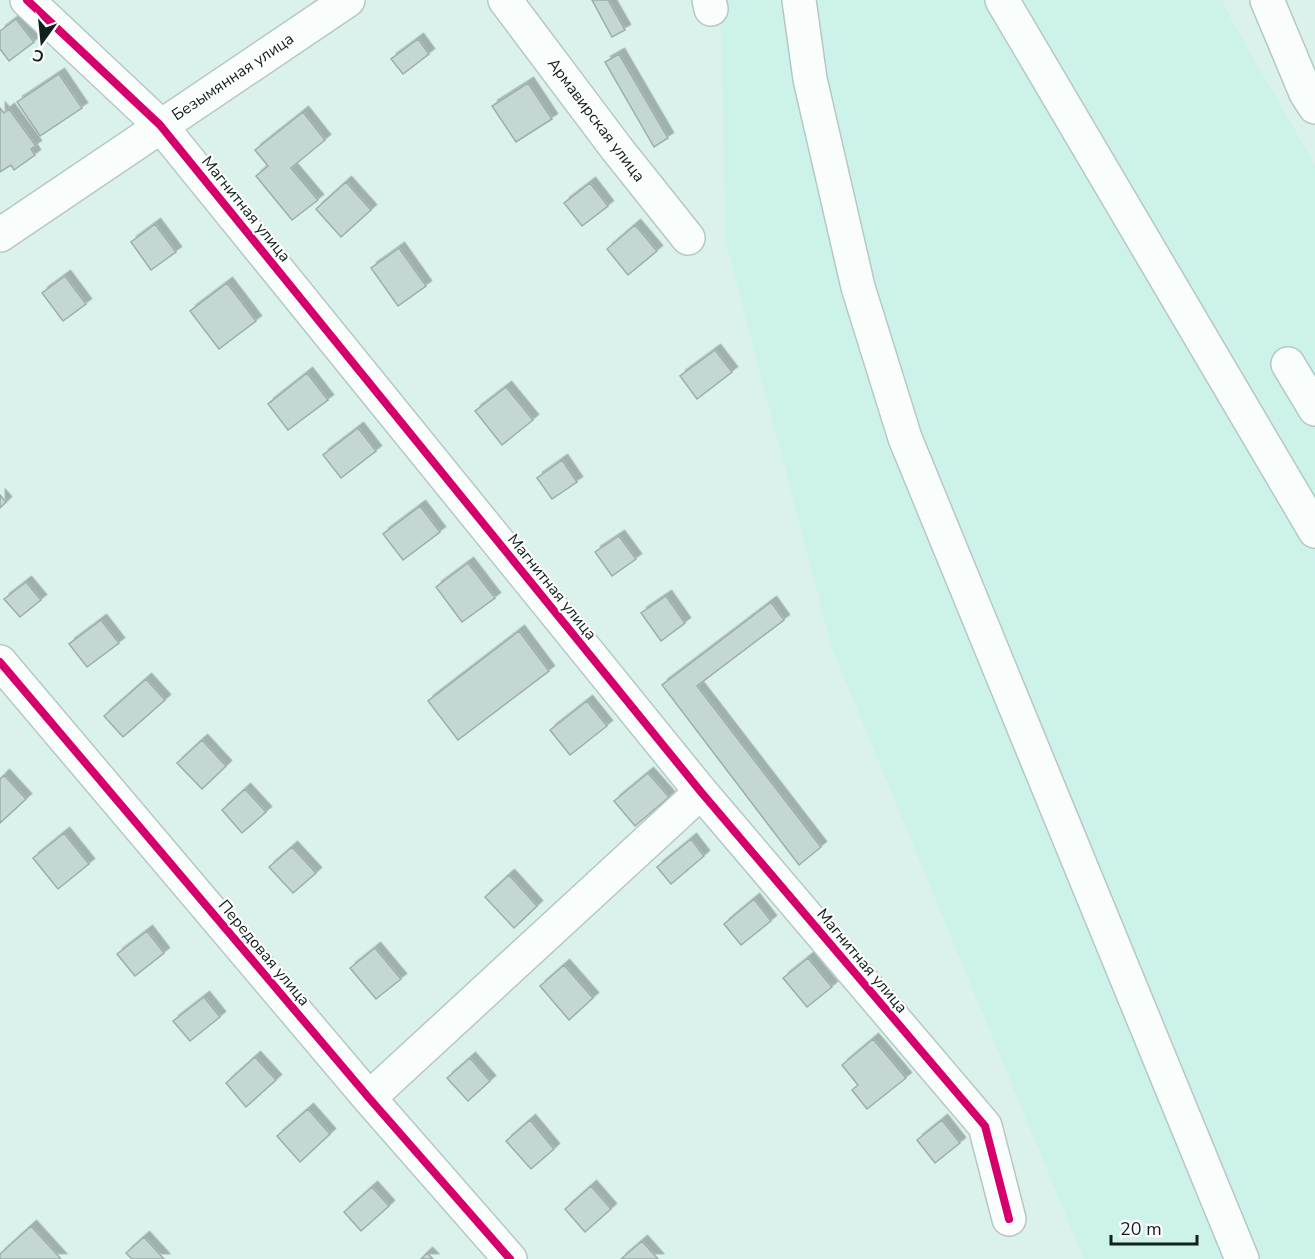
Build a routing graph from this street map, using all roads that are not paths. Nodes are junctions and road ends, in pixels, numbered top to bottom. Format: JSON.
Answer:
{"nodes":[{"id":1,"x":27,"y":0,"type":"edge"},
{"id":2,"x":348,"y":0,"type":"edge"},
{"id":3,"x":505,"y":0,"type":"edge"},
{"id":4,"x":799,"y":0,"type":"edge"},
{"id":5,"x":1002,"y":0,"type":"edge"},
{"id":6,"x":1267,"y":0,"type":"edge"},
{"id":7,"x":1315,"y":107,"type":"edge"},
{"id":8,"x":160,"y":125,"type":"junction"},
{"id":9,"x":0,"y":235,"type":"edge"},
{"id":10,"x":688,"y":238,"type":"dead end"},
{"id":11,"x":1288,"y":364,"type":"dead end"},
{"id":12,"x":1315,"y":409,"type":"edge"},
{"id":13,"x":1315,"y":531,"type":"edge"},
{"id":14,"x":0,"y":662,"type":"edge"},
{"id":15,"x":701,"y":792,"type":"junction"},
{"id":16,"x":369,"y":1098,"type":"junction"},
{"id":17,"x":1009,"y":1219,"type":"dead end"},
{"id":18,"x":510,"y":1259,"type":"edge"},
{"id":19,"x":1242,"y":1259,"type":"edge"}],
"edges":[{"from":1,"to":8,"type":"street","name":"Магнитная улица"},
{"from":2,"to":8,"type":"street","name":"Безымянная улица"},
{"from":3,"to":10,"type":"street","name":"Армавирская улица"},
{"from":4,"to":19,"type":"street"},
{"from":5,"to":13,"type":"street"},
{"from":6,"to":7,"type":"street"},
{"from":8,"to":9,"type":"street","name":"Безымянная улица"},
{"from":8,"to":15,"type":"street","name":"Магнитная улица"},
{"from":11,"to":12,"type":"street"},
{"from":14,"to":16,"type":"street","name":"Передовая улица"},
{"from":15,"to":16,"type":"street"},
{"from":15,"to":17,"type":"street","name":"Магнитная улица"},
{"from":16,"to":18,"type":"street","name":"Передовая улица"}]}
